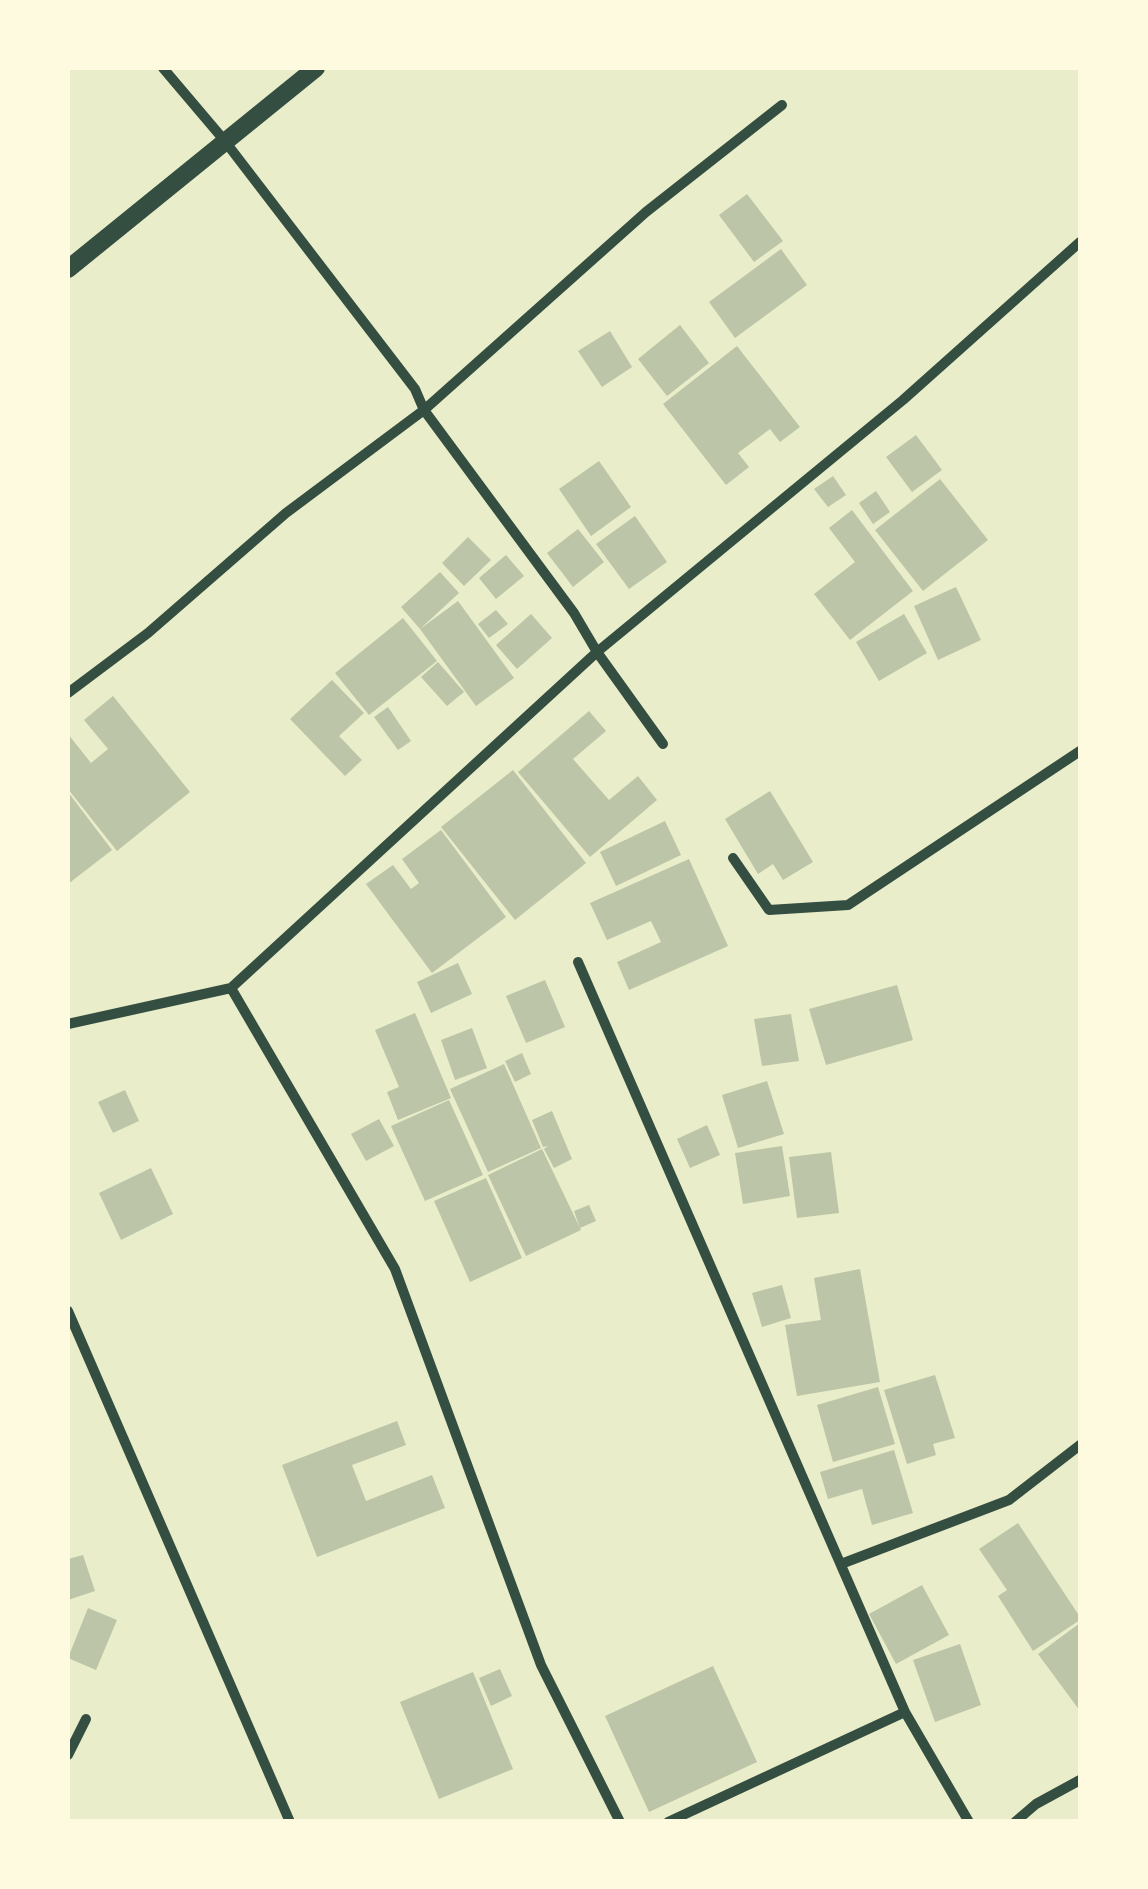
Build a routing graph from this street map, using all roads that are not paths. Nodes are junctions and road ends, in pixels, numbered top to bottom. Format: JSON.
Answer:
{"nodes":[{"id":1,"x":163,"y":68,"type":"edge"},
{"id":2,"x":316,"y":68,"type":"edge"},
{"id":3,"x":782,"y":105,"type":"dead end"},
{"id":4,"x":224,"y":140,"type":"junction"},
{"id":5,"x":1080,"y":242,"type":"edge"},
{"id":6,"x":68,"y":269,"type":"edge"},
{"id":7,"x":424,"y":410,"type":"junction"},
{"id":8,"x":597,"y":652,"type":"junction"},
{"id":9,"x":68,"y":692,"type":"edge"},
{"id":10,"x":663,"y":744,"type":"dead end"},
{"id":11,"x":1080,"y":751,"type":"edge"},
{"id":12,"x":734,"y":858,"type":"dead end"},
{"id":13,"x":578,"y":962,"type":"dead end"},
{"id":14,"x":231,"y":988,"type":"junction"},
{"id":15,"x":68,"y":1024,"type":"edge"},
{"id":16,"x":68,"y":1311,"type":"edge"},
{"id":17,"x":1080,"y":1445,"type":"edge"},
{"id":18,"x":841,"y":1564,"type":"junction"},
{"id":19,"x":905,"y":1712,"type":"junction"},
{"id":20,"x":86,"y":1719,"type":"dead end"},
{"id":21,"x":68,"y":1755,"type":"edge"},
{"id":22,"x":1080,"y":1780,"type":"edge"},
{"id":23,"x":290,"y":1822,"type":"edge"},
{"id":24,"x":620,"y":1822,"type":"edge"},
{"id":25,"x":668,"y":1822,"type":"edge"},
{"id":26,"x":969,"y":1822,"type":"edge"},
{"id":27,"x":1015,"y":1822,"type":"edge"}],
"edges":[{"from":1,"to":4,"type":"street"},
{"from":2,"to":4,"type":"street"},
{"from":3,"to":7,"type":"street"},
{"from":4,"to":6,"type":"street"},
{"from":4,"to":7,"type":"street"},
{"from":5,"to":8,"type":"street"},
{"from":7,"to":8,"type":"street"},
{"from":7,"to":9,"type":"street"},
{"from":8,"to":10,"type":"street"},
{"from":8,"to":14,"type":"street"},
{"from":11,"to":12,"type":"street"},
{"from":13,"to":18,"type":"street"},
{"from":14,"to":15,"type":"street"},
{"from":14,"to":24,"type":"street"},
{"from":16,"to":23,"type":"street"},
{"from":17,"to":18,"type":"street"},
{"from":18,"to":19,"type":"street"},
{"from":19,"to":25,"type":"street"},
{"from":19,"to":26,"type":"street"},
{"from":20,"to":21,"type":"street"},
{"from":22,"to":27,"type":"street"}]}
